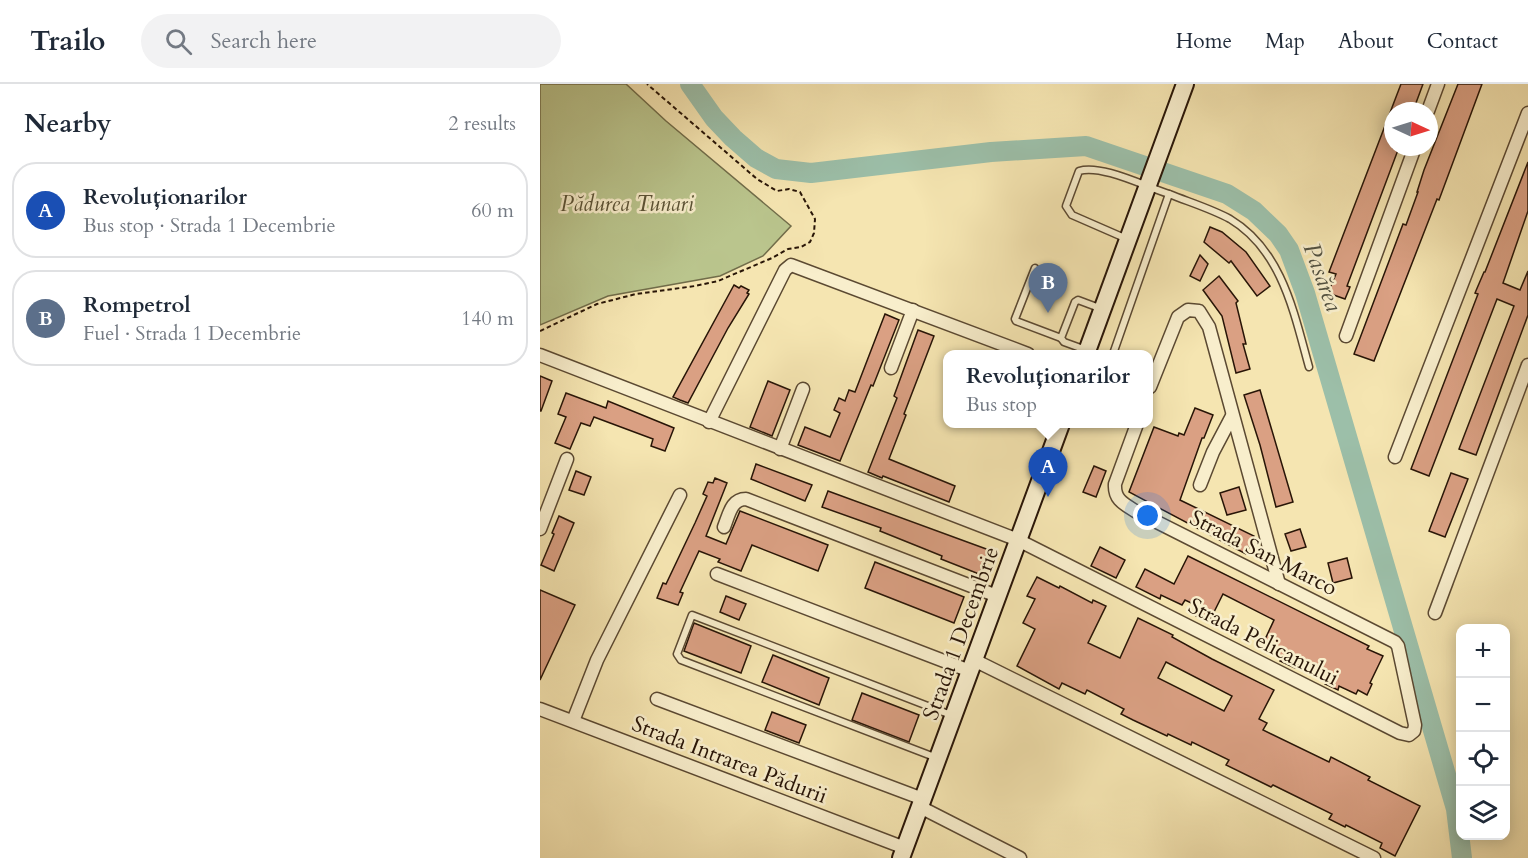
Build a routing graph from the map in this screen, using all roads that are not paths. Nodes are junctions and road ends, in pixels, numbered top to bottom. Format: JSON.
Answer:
{"nodes":[{"id":1,"x":1185,"y":84,"type":"edge"},
{"id":2,"x":1438,"y":84,"type":"edge"},
{"id":3,"x":1431,"y":102,"type":"edge"},
{"id":4,"x":1528,"y":113,"type":"edge"},
{"id":5,"x":1412,"y":156,"type":"edge"},
{"id":6,"x":1147,"y":187,"type":"junction"},
{"id":7,"x":1169,"y":194,"type":"junction"},
{"id":8,"x":1128,"y":239,"type":"junction"},
{"id":9,"x":1035,"y":268,"type":"dead end"},
{"id":10,"x":1102,"y":309,"type":"junction"},
{"id":11,"x":913,"y":310,"type":"junction"},
{"id":12,"x":1346,"y":336,"type":"dead end"},
{"id":13,"x":1061,"y":338,"type":"junction"},
{"id":14,"x":1018,"y":350,"type":"edge"},
{"id":15,"x":1082,"y":350,"type":"edge"},
{"id":16,"x":1088,"y":350,"type":"edge"},
{"id":17,"x":1114,"y":350,"type":"edge"},
{"id":18,"x":540,"y":355,"type":"edge"},
{"id":19,"x":1528,"y":365,"type":"edge"},
{"id":20,"x":1309,"y":367,"type":"dead end"},
{"id":21,"x":891,"y":368,"type":"dead end"},
{"id":22,"x":1153,"y":378,"type":"edge"},
{"id":23,"x":803,"y":389,"type":"dead end"},
{"id":24,"x":1232,"y":416,"type":"junction"},
{"id":25,"x":710,"y":422,"type":"junction"},
{"id":26,"x":1059,"y":428,"type":"edge"},
{"id":27,"x":1135,"y":428,"type":"edge"},
{"id":28,"x":780,"y":449,"type":"junction"},
{"id":29,"x":1395,"y":457,"type":"dead end"},
{"id":30,"x":567,"y":459,"type":"dead end"},
{"id":31,"x":1200,"y":485,"type":"dead end"},
{"id":32,"x":680,"y":495,"type":"dead end"},
{"id":33,"x":724,"y":527,"type":"dead end"},
{"id":34,"x":540,"y":529,"type":"edge"},
{"id":35,"x":1018,"y":540,"type":"junction"},
{"id":36,"x":717,"y":574,"type":"dead end"},
{"id":37,"x":1279,"y":584,"type":"junction"},
{"id":38,"x":997,"y":596,"type":"junction"},
{"id":39,"x":1435,"y":613,"type":"dead end"},
{"id":40,"x":1398,"y":645,"type":"joint"},
{"id":41,"x":972,"y":665,"type":"junction"},
{"id":42,"x":657,"y":699,"type":"dead end"},
{"id":43,"x":540,"y":709,"type":"edge"},
{"id":44,"x":953,"y":716,"type":"junction"},
{"id":45,"x":573,"y":721,"type":"junction"},
{"id":46,"x":937,"y":759,"type":"junction"},
{"id":47,"x":921,"y":803,"type":"junction"},
{"id":48,"x":903,"y":853,"type":"edge"},
{"id":49,"x":1020,"y":858,"type":"edge"},
{"id":50,"x":1374,"y":858,"type":"edge"}],
"edges":[{"from":1,"to":6,"type":"main road"},
{"from":2,"to":3,"type":"street"},
{"from":4,"to":29,"type":"street"},
{"from":5,"to":12,"type":"street"},
{"from":6,"to":7,"type":"lane"},
{"from":6,"to":8,"type":"main road"},
{"from":6,"to":8,"type":"lane"},
{"from":7,"to":17,"type":"lane"},
{"from":7,"to":20,"type":"lane"},
{"from":8,"to":10,"type":"main road"},
{"from":9,"to":13,"type":"lane"},
{"from":10,"to":13,"type":"lane"},
{"from":10,"to":16,"type":"main road"},
{"from":11,"to":14,"type":"street"},
{"from":11,"to":21,"type":"street"},
{"from":11,"to":25,"type":"street"},
{"from":13,"to":15,"type":"lane"},
{"from":18,"to":25,"type":"street"},
{"from":19,"to":39,"type":"street"},
{"from":22,"to":24,"type":"street"},
{"from":23,"to":28,"type":"street"},
{"from":24,"to":31,"type":"street"},
{"from":24,"to":37,"type":"street"},
{"from":25,"to":28,"type":"street"},
{"from":26,"to":35,"type":"main road","name":"Strada 1 Decembrie"},
{"from":27,"to":37,"type":"street","name":"Strada San Marco"},
{"from":28,"to":35,"type":"street"},
{"from":30,"to":34,"type":"street"},
{"from":32,"to":45,"type":"street"},
{"from":33,"to":38,"type":"street"},
{"from":35,"to":38,"type":"main road","name":"Strada 1 Decembrie"},
{"from":35,"to":40,"type":"street","name":"Strada Pelicanului"},
{"from":36,"to":41,"type":"street"},
{"from":37,"to":40,"type":"street","name":"Strada San Marco"},
{"from":38,"to":41,"type":"main road","name":"Strada 1 Decembrie"},
{"from":41,"to":44,"type":"main road","name":"Strada 1 Decembrie"},
{"from":41,"to":50,"type":"street"},
{"from":42,"to":47,"type":"street"},
{"from":43,"to":45,"type":"street","name":"Strada Intrarea Pădurii"},
{"from":44,"to":46,"type":"main road","name":"Strada 1 Decembrie"},
{"from":44,"to":46,"type":"lane"},
{"from":45,"to":48,"type":"street","name":"Strada Intrarea Pădurii"},
{"from":46,"to":47,"type":"main road","name":"Strada 1 Decembrie"},
{"from":47,"to":48,"type":"main road","name":"Strada 1 Decembrie"},
{"from":47,"to":49,"type":"street"}]}
